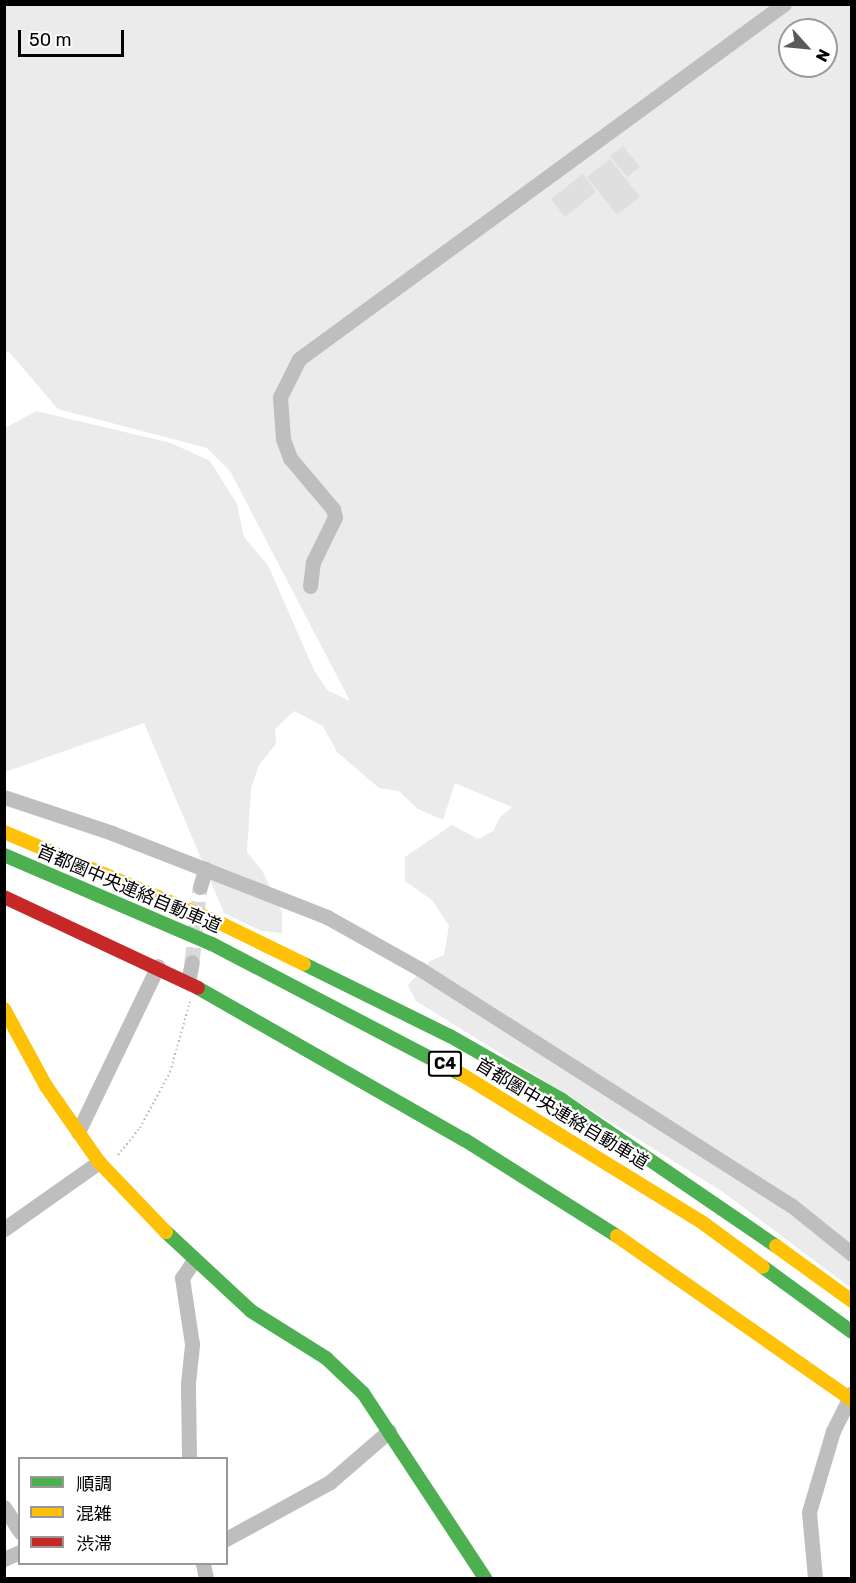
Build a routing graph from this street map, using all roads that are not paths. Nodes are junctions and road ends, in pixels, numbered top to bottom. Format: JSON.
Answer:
{"nodes":[{"id":1,"x":784,"y":4,"type":"edge"},
{"id":2,"x":310,"y":586,"type":"dead end"},
{"id":3,"x":4,"y":796,"type":"edge"},
{"id":4,"x":4,"y":832,"type":"edge"},
{"id":5,"x":4,"y":855,"type":"edge"},
{"id":6,"x":205,"y":868,"type":"junction"},
{"id":7,"x":200,"y":887,"type":"tunnel mouth"},
{"id":8,"x":4,"y":897,"type":"edge"},
{"id":9,"x":192,"y":962,"type":"tunnel mouth"},
{"id":10,"x":158,"y":966,"type":"junction"},
{"id":11,"x":191,"y":983,"type":"junction"},
{"id":12,"x":4,"y":1009,"type":"edge"},
{"id":13,"x":78,"y":1132,"type":"junction"},
{"id":14,"x":103,"y":1166,"type":"junction"},
{"id":15,"x":4,"y":1229,"type":"edge"},
{"id":16,"x":852,"y":1254,"type":"edge"},
{"id":17,"x":194,"y":1260,"type":"junction"},
{"id":18,"x":852,"y":1301,"type":"edge"},
{"id":19,"x":852,"y":1332,"type":"edge"},
{"id":20,"x":851,"y":1397,"type":"edge"},
{"id":21,"x":389,"y":1431,"type":"junction"},
{"id":22,"x":189,"y":1457,"type":"edge"},
{"id":23,"x":4,"y":1507,"type":"edge"},
{"id":24,"x":18,"y":1529,"type":"edge"},
{"id":25,"x":228,"y":1538,"type":"edge"},
{"id":26,"x":485,"y":1578,"type":"edge"},
{"id":27,"x":815,"y":1578,"type":"edge"}],
"edges":[{"from":1,"to":2,"type":"street"},
{"from":3,"to":6,"type":"street"},
{"from":4,"to":18,"type":"main road","name":"首都圏中央連絡自動車道","number":"C4"},
{"from":5,"to":19,"type":"main road","name":"首都圏中央連絡自動車道","number":"C4"},
{"from":6,"to":7,"type":"street"},
{"from":6,"to":16,"type":"street"},
{"from":8,"to":10,"type":"main road"},
{"from":9,"to":11,"type":"street"},
{"from":10,"to":11,"type":"main road"},
{"from":10,"to":13,"type":"street"},
{"from":11,"to":20,"type":"main road"},
{"from":12,"to":13,"type":"main road"},
{"from":13,"to":14,"type":"main road"},
{"from":14,"to":15,"type":"street"},
{"from":14,"to":17,"type":"main road"},
{"from":17,"to":21,"type":"main road"},
{"from":17,"to":22,"type":"street"},
{"from":20,"to":27,"type":"street"},
{"from":21,"to":25,"type":"street"},
{"from":21,"to":26,"type":"main road"},
{"from":23,"to":24,"type":"street"}]}
